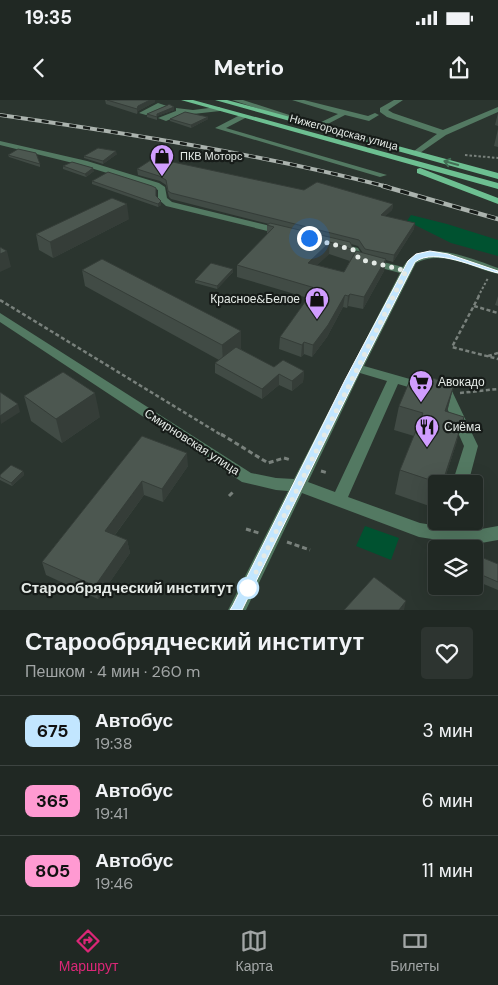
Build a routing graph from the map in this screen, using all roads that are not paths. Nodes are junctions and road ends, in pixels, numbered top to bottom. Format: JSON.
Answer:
{"nodes":[{"id":1,"x":184,"y":100,"type":"edge"},
{"id":2,"x":219,"y":100,"type":"edge"},
{"id":3,"x":236,"y":100,"type":"edge"},
{"id":4,"x":296,"y":100,"type":"edge"},
{"id":5,"x":399,"y":100,"type":"edge"},
{"id":6,"x":265,"y":101,"type":"dead end"},
{"id":7,"x":255,"y":106,"type":"junction"},
{"id":8,"x":217,"y":109,"type":"junction"},
{"id":9,"x":498,"y":109,"type":"edge"},
{"id":10,"x":379,"y":112,"type":"junction"},
{"id":11,"x":344,"y":113,"type":"junction"},
{"id":12,"x":245,"y":116,"type":"junction"},
{"id":13,"x":162,"y":118,"type":"edge"},
{"id":14,"x":317,"y":126,"type":"junction"},
{"id":15,"x":443,"y":133,"type":"junction"},
{"id":16,"x":0,"y":143,"type":"edge"},
{"id":17,"x":350,"y":145,"type":"junction"},
{"id":18,"x":417,"y":153,"type":"junction"},
{"id":19,"x":383,"y":175,"type":"dead end"},
{"id":20,"x":498,"y":176,"type":"edge"},
{"id":21,"x":498,"y":186,"type":"edge"},
{"id":22,"x":498,"y":201,"type":"edge"},
{"id":23,"x":291,"y":234,"type":"edge"},
{"id":24,"x":327,"y":243,"type":"edge"},
{"id":25,"x":406,"y":271,"type":"junction"},
{"id":26,"x":494,"y":273,"type":"edge"},
{"id":27,"x":0,"y":317,"type":"edge"},
{"id":28,"x":356,"y":368,"type":"junction"},
{"id":29,"x":394,"y":379,"type":"junction"},
{"id":30,"x":463,"y":475,"type":"edge"},
{"id":31,"x":299,"y":485,"type":"junction"},
{"id":32,"x":338,"y":500,"type":"junction"},
{"id":33,"x":428,"y":529,"type":"edge"},
{"id":34,"x":451,"y":530,"type":"edge"},
{"id":35,"x":498,"y":533,"type":"edge"},
{"id":36,"x":238,"y":610,"type":"edge"}],
"edges":[{"from":1,"to":8,"type":"main road","name":"Нижегородская улица"},
{"from":2,"to":14,"type":"main road","name":"Нижегородская улица"},
{"from":3,"to":7,"type":"street"},
{"from":4,"to":11,"type":"street"},
{"from":5,"to":10,"type":"street"},
{"from":6,"to":7,"type":"street"},
{"from":7,"to":14,"type":"street"},
{"from":8,"to":12,"type":"main road","name":"Нижегородская улица"},
{"from":8,"to":13,"type":"street"},
{"from":9,"to":15,"type":"street"},
{"from":10,"to":11,"type":"street"},
{"from":10,"to":15,"type":"street"},
{"from":11,"to":14,"type":"street"},
{"from":12,"to":17,"type":"main road","name":"Нижегородская улица"},
{"from":12,"to":19,"type":"street"},
{"from":14,"to":18,"type":"main road","name":"Нижегородская улица"},
{"from":15,"to":18,"type":"street"},
{"from":16,"to":23,"type":"street"},
{"from":17,"to":21,"type":"main road","name":"Нижегородская улица"},
{"from":17,"to":22,"type":"main road"},
{"from":20,"to":18,"type":"main road","name":"Нижегородская улица","one_way":true},
{"from":24,"to":25,"type":"street"},
{"from":25,"to":26,"type":"street"},
{"from":25,"to":28,"type":"street"},
{"from":27,"to":31,"type":"street","name":"Смирновская улица"},
{"from":28,"to":29,"type":"street"},
{"from":28,"to":31,"type":"street"},
{"from":29,"to":30,"type":"street"},
{"from":29,"to":32,"type":"street"},
{"from":31,"to":32,"type":"street","name":"Смирновская улица"},
{"from":31,"to":36,"type":"street"},
{"from":32,"to":33,"type":"street","name":"Смирновская улица"},
{"from":34,"to":35,"type":"street","name":"Смирновская улица"}]}
